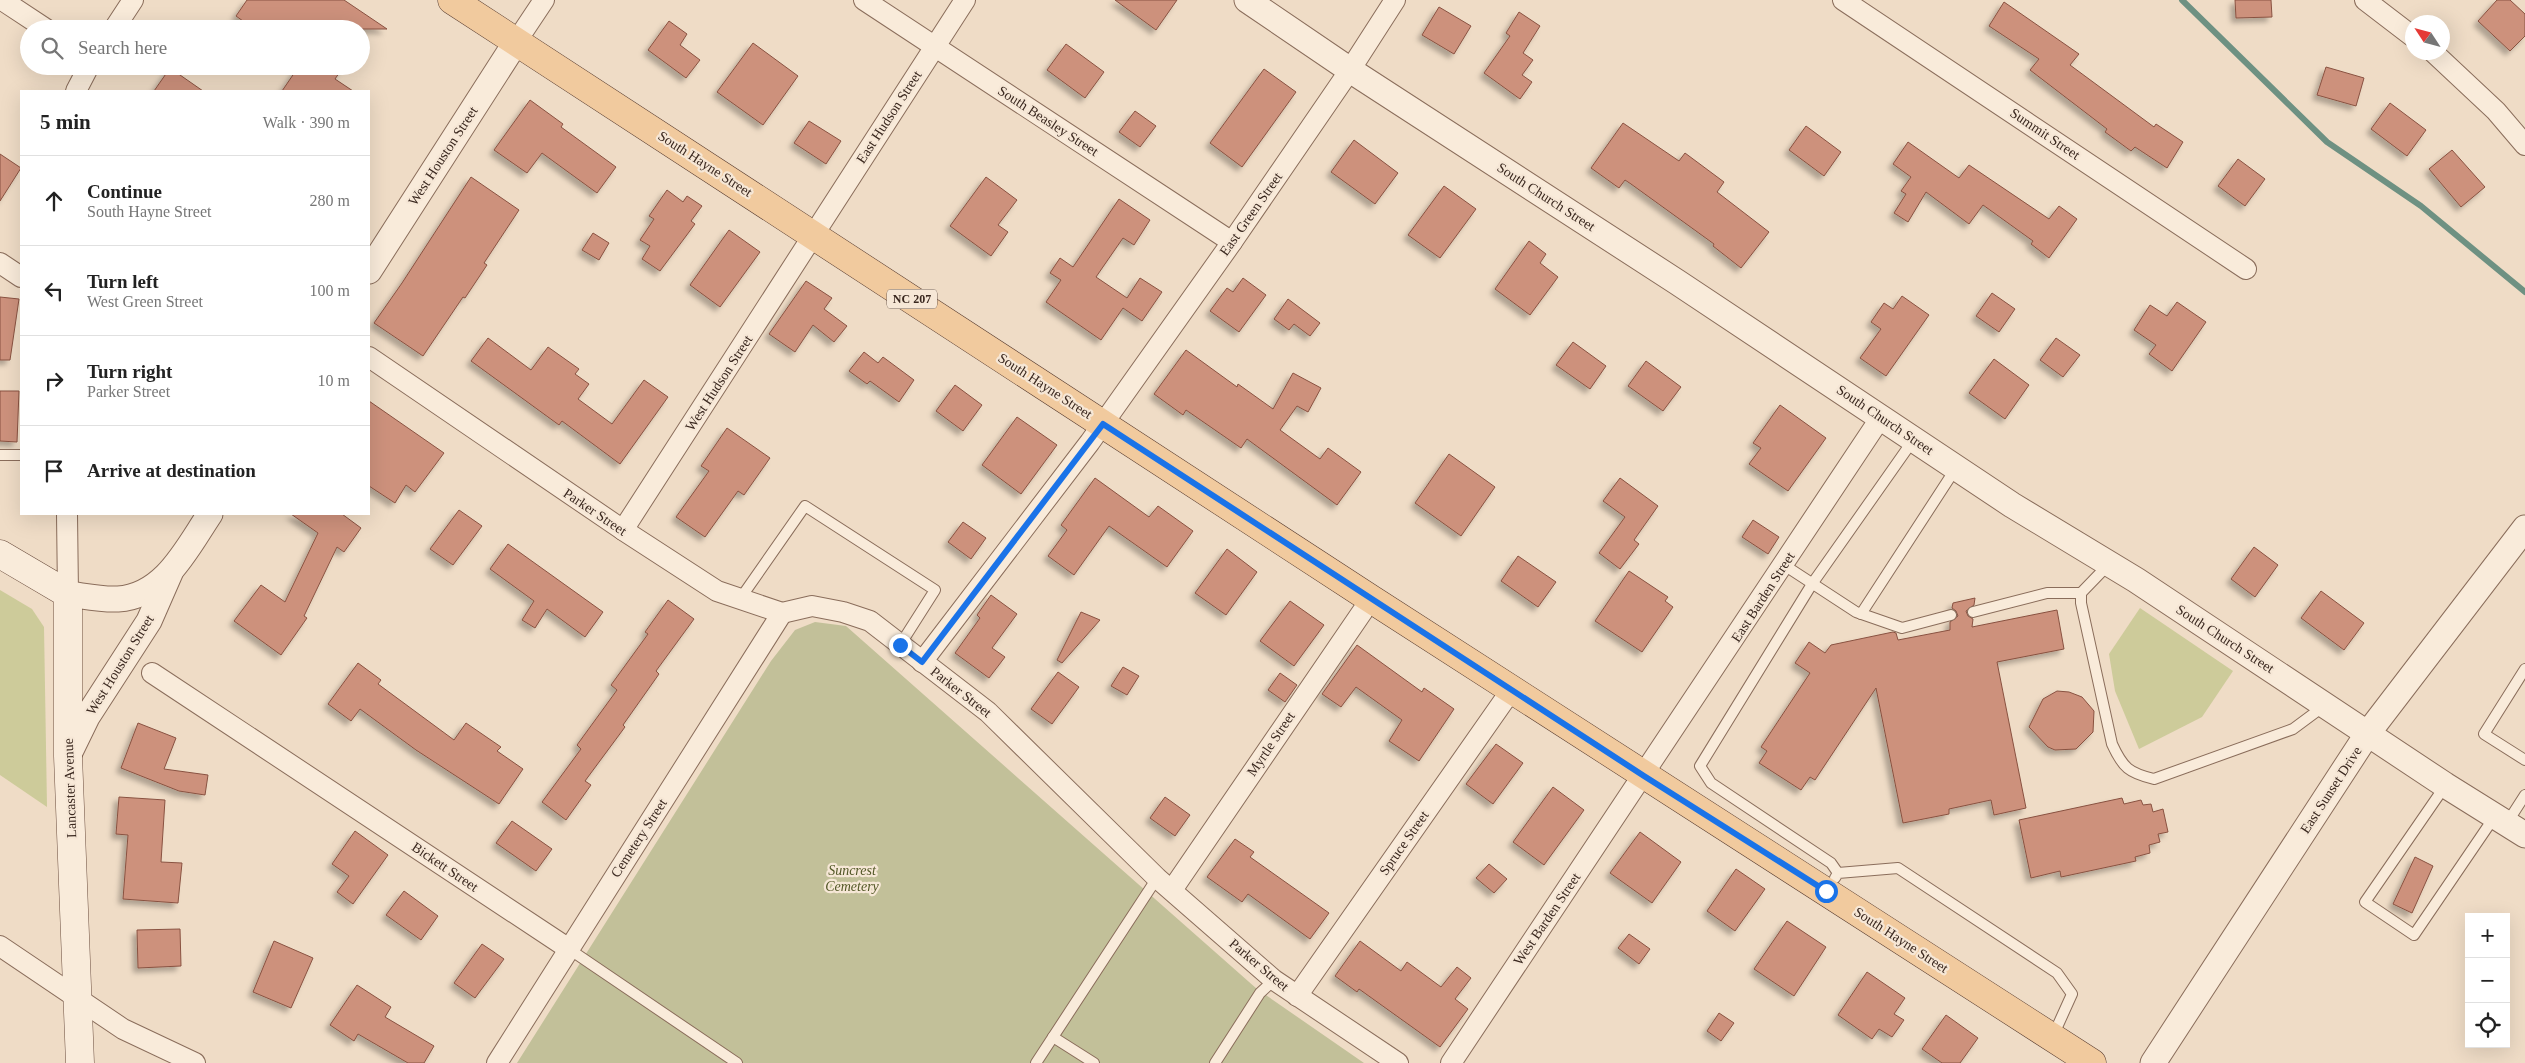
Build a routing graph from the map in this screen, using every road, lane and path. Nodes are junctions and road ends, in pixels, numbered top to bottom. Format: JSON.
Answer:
{"nodes":[{"id":1,"x":2,"y":0,"type":"edge"},
{"id":2,"x":133,"y":0,"type":"edge"},
{"id":3,"x":452,"y":0,"type":"edge"},
{"id":4,"x":544,"y":0,"type":"edge"},
{"id":5,"x":864,"y":0,"type":"edge"},
{"id":6,"x":965,"y":0,"type":"edge"},
{"id":7,"x":1247,"y":0,"type":"edge"},
{"id":8,"x":1395,"y":0,"type":"edge"},
{"id":9,"x":1843,"y":0,"type":"edge"},
{"id":10,"x":2365,"y":0,"type":"edge"},
{"id":11,"x":32,"y":20,"type":"edge"},
{"id":12,"x":120,"y":20,"type":"edge"},
{"id":13,"x":2405,"y":31,"type":"edge"},
{"id":14,"x":516,"y":42,"type":"junction"},
{"id":15,"x":935,"y":46,"type":"junction"},
{"id":16,"x":2443,"y":60,"type":"edge"},
{"id":17,"x":1350,"y":70,"type":"junction"},
{"id":18,"x":84,"y":75,"type":"edge"},
{"id":19,"x":77,"y":90,"type":"edge"},
{"id":20,"x":2525,"y":145,"type":"edge"},
{"id":21,"x":814,"y":235,"type":"junction"},
{"id":22,"x":1232,"y":242,"type":"junction"},
{"id":23,"x":0,"y":263,"type":"edge"},
{"id":24,"x":370,"y":269,"type":"edge"},
{"id":25,"x":2246,"y":270,"type":"dead end"},
{"id":26,"x":20,"y":276,"type":"edge"},
{"id":27,"x":370,"y":358,"type":"edge"},
{"id":28,"x":1881,"y":417,"type":"junction"},
{"id":29,"x":1103,"y":424,"type":"junction"},
{"id":30,"x":1914,"y":439,"type":"junction"},
{"id":31,"x":0,"y":455,"type":"edge"},
{"id":32,"x":20,"y":455,"type":"edge"},
{"id":33,"x":1956,"y":468,"type":"junction"},
{"id":34,"x":67,"y":515,"type":"edge"},
{"id":35,"x":209,"y":515,"type":"edge"},
{"id":36,"x":623,"y":530,"type":"junction"},
{"id":37,"x":2521,"y":540,"type":"edge"},
{"id":38,"x":0,"y":554,"type":"edge"},
{"id":39,"x":2109,"y":564,"type":"junction"},
{"id":40,"x":1784,"y":565,"type":"junction"},
{"id":41,"x":170,"y":573,"type":"junction"},
{"id":42,"x":1812,"y":584,"type":"junction"},
{"id":43,"x":2082,"y":593,"type":"junction"},
{"id":44,"x":68,"y":594,"type":"junction"},
{"id":45,"x":1370,"y":599,"type":"junction"},
{"id":46,"x":740,"y":600,"type":"junction"},
{"id":47,"x":1973,"y":612,"type":"dead end"},
{"id":48,"x":782,"y":613,"type":"junction"},
{"id":49,"x":1860,"y":614,"type":"junction"},
{"id":50,"x":1951,"y":615,"type":"dead end"},
{"id":51,"x":900,"y":645,"type":"junction"},
{"id":52,"x":922,"y":662,"type":"junction"},
{"id":53,"x":2525,"y":669,"type":"edge"},
{"id":54,"x":152,"y":673,"type":"dead end"},
{"id":55,"x":1512,"y":689,"type":"junction"},
{"id":56,"x":2325,"y":705,"type":"junction"},
{"id":57,"x":2368,"y":734,"type":"junction"},
{"id":58,"x":68,"y":756,"type":"junction"},
{"id":59,"x":2525,"y":760,"type":"edge"},
{"id":60,"x":1644,"y":776,"type":"junction"},
{"id":61,"x":2445,"y":785,"type":"junction"},
{"id":62,"x":2525,"y":795,"type":"edge"},
{"id":63,"x":2509,"y":825,"type":"edge"},
{"id":64,"x":1832,"y":882,"type":"junction"},
{"id":65,"x":1164,"y":884,"type":"junction"},
{"id":66,"x":0,"y":946,"type":"edge"},
{"id":67,"x":569,"y":949,"type":"junction"},
{"id":68,"x":1274,"y":980,"type":"junction"},
{"id":69,"x":1297,"y":996,"type":"junction"},
{"id":70,"x":79,"y":998,"type":"junction"},
{"id":71,"x":1053,"y":1037,"type":"junction"},
{"id":72,"x":2053,"y":1038,"type":"junction"},
{"id":73,"x":80,"y":1063,"type":"edge"},
{"id":74,"x":195,"y":1063,"type":"edge"},
{"id":75,"x":497,"y":1063,"type":"edge"},
{"id":76,"x":737,"y":1063,"type":"edge"},
{"id":77,"x":1036,"y":1063,"type":"edge"},
{"id":78,"x":1094,"y":1063,"type":"edge"},
{"id":79,"x":1215,"y":1063,"type":"edge"},
{"id":80,"x":1398,"y":1063,"type":"edge"},
{"id":81,"x":1451,"y":1063,"type":"edge"},
{"id":82,"x":2092,"y":1063,"type":"edge"},
{"id":83,"x":2153,"y":1063,"type":"edge"}],
"edges":[{"from":1,"to":11,"type":"street"},
{"from":2,"to":12,"type":"street"},
{"from":3,"to":14,"type":"main road","name":"South Hayne Street","number":"NC 207"},
{"from":4,"to":14,"type":"street"},
{"from":5,"to":15,"type":"street","name":"South Beasley Street"},
{"from":6,"to":15,"type":"street","name":"East Hudson Street"},
{"from":7,"to":17,"type":"street","name":"South Church Street"},
{"from":8,"to":17,"type":"street","name":"East Green Street"},
{"from":9,"to":25,"type":"street","name":"Summit Street"},
{"from":10,"to":13,"type":"street"},
{"from":14,"to":21,"type":"main road","name":"South Hayne Street","number":"NC 207"},
{"from":14,"to":24,"type":"street","name":"West Houston Street"},
{"from":15,"to":21,"type":"street","name":"East Hudson Street"},
{"from":15,"to":22,"type":"street","name":"South Beasley Street"},
{"from":16,"to":20,"type":"street"},
{"from":17,"to":22,"type":"street","name":"East Green Street"},
{"from":17,"to":28,"type":"street","name":"South Church Street"},
{"from":18,"to":19,"type":"street"},
{"from":21,"to":29,"type":"main road","name":"South Hayne Street","number":"NC 207"},
{"from":21,"to":36,"type":"street","name":"West Hudson Street"},
{"from":22,"to":29,"type":"street","name":"East Green Street"},
{"from":23,"to":26,"type":"street"},
{"from":27,"to":36,"type":"street","name":"Parker Street"},
{"from":28,"to":30,"type":"street","name":"South Church Street"},
{"from":28,"to":40,"type":"street","name":"East Barden Street"},
{"from":29,"to":45,"type":"main road","name":"South Hayne Street","number":"NC 207"},
{"from":29,"to":52,"type":"street","name":"East Green Street"},
{"from":30,"to":33,"type":"street","name":"South Church Street"},
{"from":30,"to":42,"type":"lane"},
{"from":31,"to":32,"type":"lane"},
{"from":33,"to":39,"type":"street","name":"South Church Street"},
{"from":33,"to":49,"type":"lane"},
{"from":34,"to":44,"type":"street","name":"Lancaster Avenue"},
{"from":35,"to":41,"type":"street","name":"West Houston Street"},
{"from":36,"to":46,"type":"street","name":"Parker Street"},
{"from":37,"to":57,"type":"street","name":"East Sunset Drive"},
{"from":38,"to":44,"type":"main road"},
{"from":39,"to":43,"type":"lane"},
{"from":39,"to":56,"type":"street","name":"South Church Street"},
{"from":40,"to":42,"type":"lane"},
{"from":40,"to":60,"type":"street","name":"East Barden Street"},
{"from":41,"to":44,"type":"street","name":"West Houston Street"},
{"from":41,"to":58,"type":"street","name":"West Houston Street"},
{"from":42,"to":49,"type":"lane"},
{"from":42,"to":64,"type":"lane"},
{"from":43,"to":47,"type":"lane"},
{"from":43,"to":56,"type":"lane"},
{"from":44,"to":58,"type":"main road","name":"Lancaster Avenue"},
{"from":45,"to":55,"type":"main road","name":"South Hayne Street","number":"NC 207"},
{"from":45,"to":65,"type":"street","name":"Myrtle Street"},
{"from":46,"to":48,"type":"street","name":"Parker Street"},
{"from":46,"to":51,"type":"lane"},
{"from":48,"to":51,"type":"street","name":"Parker Street"},
{"from":48,"to":67,"type":"street","name":"Cemetery Street"},
{"from":49,"to":50,"type":"lane"},
{"from":51,"to":52,"type":"street","name":"Parker Street"},
{"from":52,"to":65,"type":"street","name":"Parker Street"},
{"from":53,"to":59,"type":"lane"},
{"from":54,"to":67,"type":"street","name":"Bickett Street"},
{"from":55,"to":60,"type":"main road","name":"South Hayne Street","number":"NC 207"},
{"from":55,"to":69,"type":"street","name":"Spruce Street"},
{"from":56,"to":57,"type":"street","name":"South Church Street"},
{"from":57,"to":61,"type":"street","name":"South Church Street"},
{"from":57,"to":83,"type":"street","name":"East Sunset Drive"},
{"from":58,"to":70,"type":"main road","name":"Lancaster Avenue"},
{"from":60,"to":64,"type":"main road","name":"South Hayne Street","number":"NC 207"},
{"from":60,"to":81,"type":"street","name":"West Barden Street"},
{"from":61,"to":63,"type":"street","name":"South Church Street"},
{"from":61,"to":63,"type":"lane"},
{"from":62,"to":63,"type":"lane"},
{"from":64,"to":72,"type":"main road","name":"South Hayne Street","number":"NC 207"},
{"from":64,"to":72,"type":"lane"},
{"from":65,"to":68,"type":"street","name":"Parker Street"},
{"from":65,"to":71,"type":"lane","name":"Myrtle Street"},
{"from":66,"to":70,"type":"street"},
{"from":67,"to":75,"type":"street","name":"Cemetery Street"},
{"from":67,"to":76,"type":"lane","name":"Bickett Street"},
{"from":68,"to":69,"type":"street","name":"Parker Street"},
{"from":68,"to":79,"type":"lane"},
{"from":69,"to":80,"type":"street","name":"Parker Street"},
{"from":70,"to":73,"type":"main road","name":"Lancaster Avenue"},
{"from":70,"to":74,"type":"street"},
{"from":71,"to":77,"type":"lane","name":"Myrtle Street"},
{"from":71,"to":78,"type":"lane"},
{"from":72,"to":82,"type":"main road","name":"South Hayne Street","number":"NC 207"}]}
